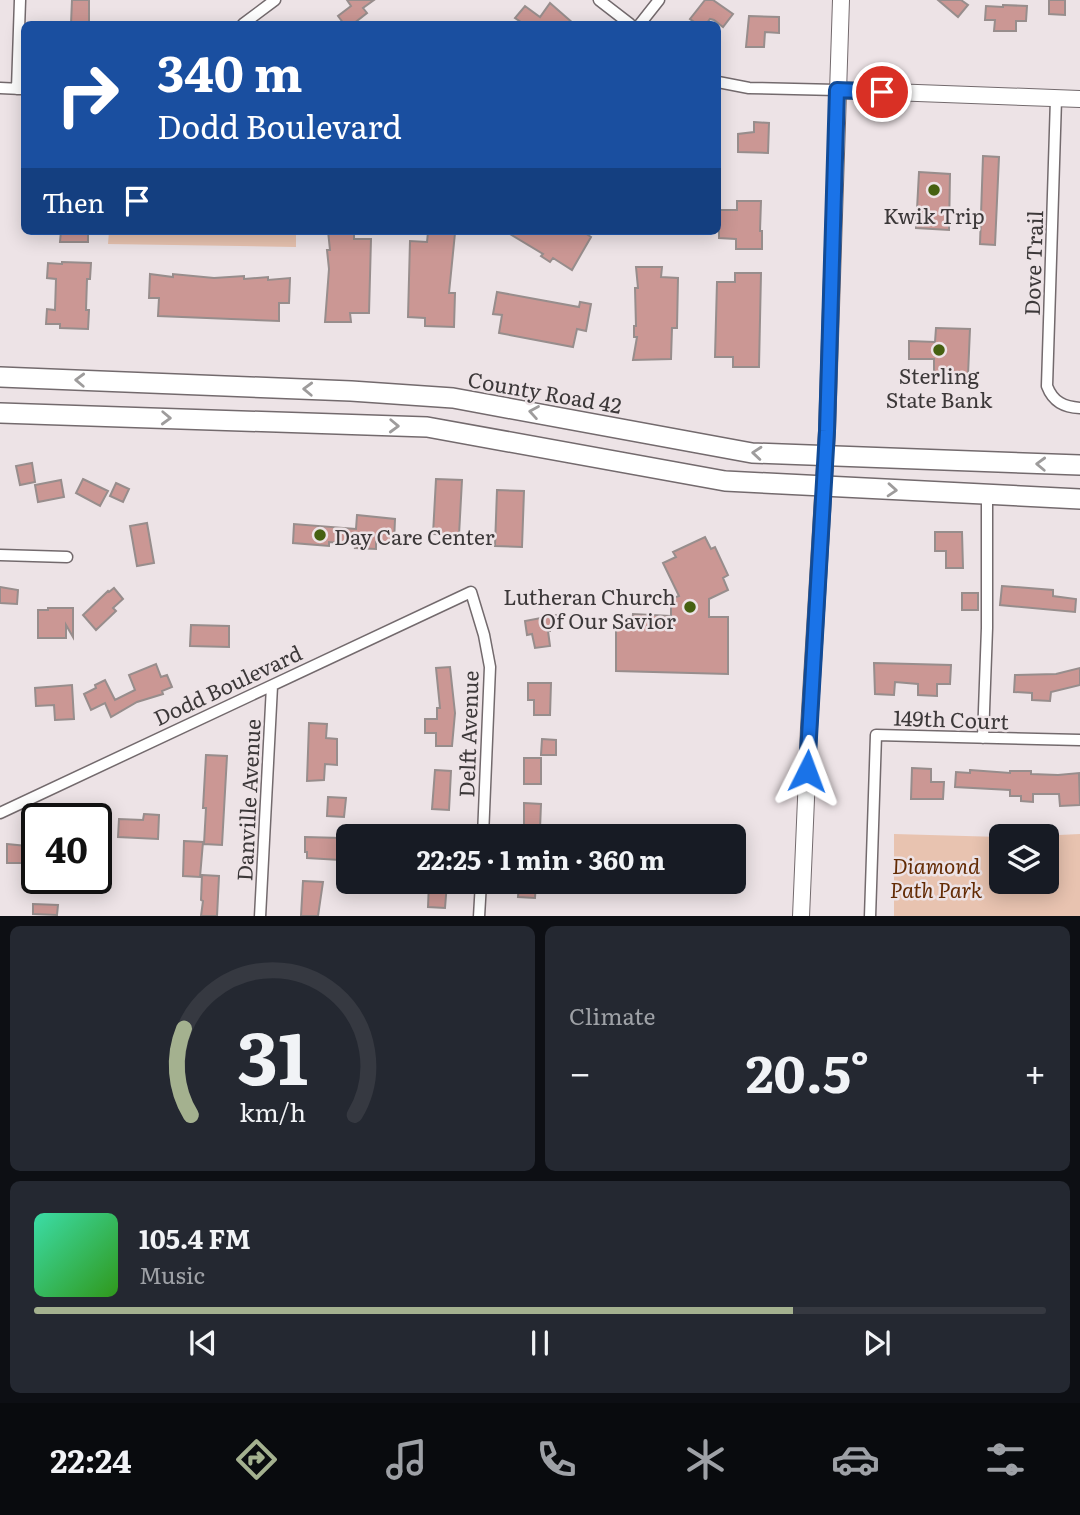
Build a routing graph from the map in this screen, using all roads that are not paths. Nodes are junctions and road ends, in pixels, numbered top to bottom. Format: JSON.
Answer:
{"nodes":[{"id":1,"x":20,"y":0,"type":"edge"},
{"id":2,"x":275,"y":0,"type":"edge"},
{"id":3,"x":599,"y":0,"type":"edge"},
{"id":4,"x":659,"y":0,"type":"edge"},
{"id":5,"x":841,"y":0,"type":"edge"},
{"id":6,"x":247,"y":21,"type":"edge"},
{"id":7,"x":626,"y":21,"type":"edge"},
{"id":8,"x":642,"y":21,"type":"edge"},
{"id":9,"x":721,"y":83,"type":"edge"},
{"id":10,"x":0,"y":88,"type":"edge"},
{"id":11,"x":21,"y":89,"type":"edge"},
{"id":12,"x":837,"y":90,"type":"junction"},
{"id":13,"x":1056,"y":99,"type":"junction"},
{"id":14,"x":1080,"y":99,"type":"edge"},
{"id":15,"x":0,"y":377,"type":"edge"},
{"id":16,"x":1080,"y":408,"type":"edge"},
{"id":17,"x":0,"y":413,"type":"edge"},
{"id":18,"x":825,"y":456,"type":"junction"},
{"id":19,"x":1080,"y":465,"type":"edge"},
{"id":20,"x":824,"y":486,"type":"junction"},
{"id":21,"x":987,"y":495,"type":"junction"},
{"id":22,"x":1080,"y":499,"type":"edge"},
{"id":23,"x":0,"y":555,"type":"edge"},
{"id":24,"x":67,"y":557,"type":"dead end"},
{"id":25,"x":471,"y":592,"type":"joint"},
{"id":26,"x":272,"y":686,"type":"junction"},
{"id":27,"x":983,"y":738,"type":"junction"},
{"id":28,"x":1080,"y":740,"type":"edge"},
{"id":29,"x":0,"y":813,"type":"edge"},
{"id":30,"x":483,"y":824,"type":"edge"},
{"id":31,"x":480,"y":894,"type":"edge"},
{"id":32,"x":260,"y":916,"type":"edge"},
{"id":33,"x":479,"y":916,"type":"edge"},
{"id":34,"x":801,"y":916,"type":"edge"},
{"id":35,"x":870,"y":916,"type":"edge"}],
"edges":[{"from":1,"to":11,"type":"street"},
{"from":2,"to":6,"type":"street"},
{"from":3,"to":7,"type":"street"},
{"from":4,"to":8,"type":"street"},
{"from":5,"to":12,"type":"street"},
{"from":9,"to":12,"type":"street"},
{"from":10,"to":11,"type":"street"},
{"from":12,"to":13,"type":"street"},
{"from":12,"to":18,"type":"street"},
{"from":13,"to":14,"type":"street"},
{"from":13,"to":16,"type":"street","name":"Dove Trail"},
{"from":18,"to":15,"type":"highway","name":"County Road 42","one_way":true},
{"from":17,"to":20,"type":"highway","one_way":true},
{"from":19,"to":18,"type":"highway","name":"County Road 42","one_way":true},
{"from":18,"to":20,"type":"street"},
{"from":20,"to":21,"type":"highway","one_way":true},
{"from":20,"to":34,"type":"street"},
{"from":21,"to":22,"type":"highway"},
{"from":21,"to":27,"type":"street"},
{"from":23,"to":24,"type":"street"},
{"from":25,"to":26,"type":"street","name":"Dodd Boulevard"},
{"from":25,"to":30,"type":"street","name":"Delft Avenue"},
{"from":26,"to":29,"type":"street","name":"Dodd Boulevard"},
{"from":26,"to":32,"type":"street","name":"Danville Avenue"},
{"from":27,"to":28,"type":"street","name":"149th Court"},
{"from":27,"to":35,"type":"street","name":"149th Court"},
{"from":31,"to":33,"type":"street"}]}
